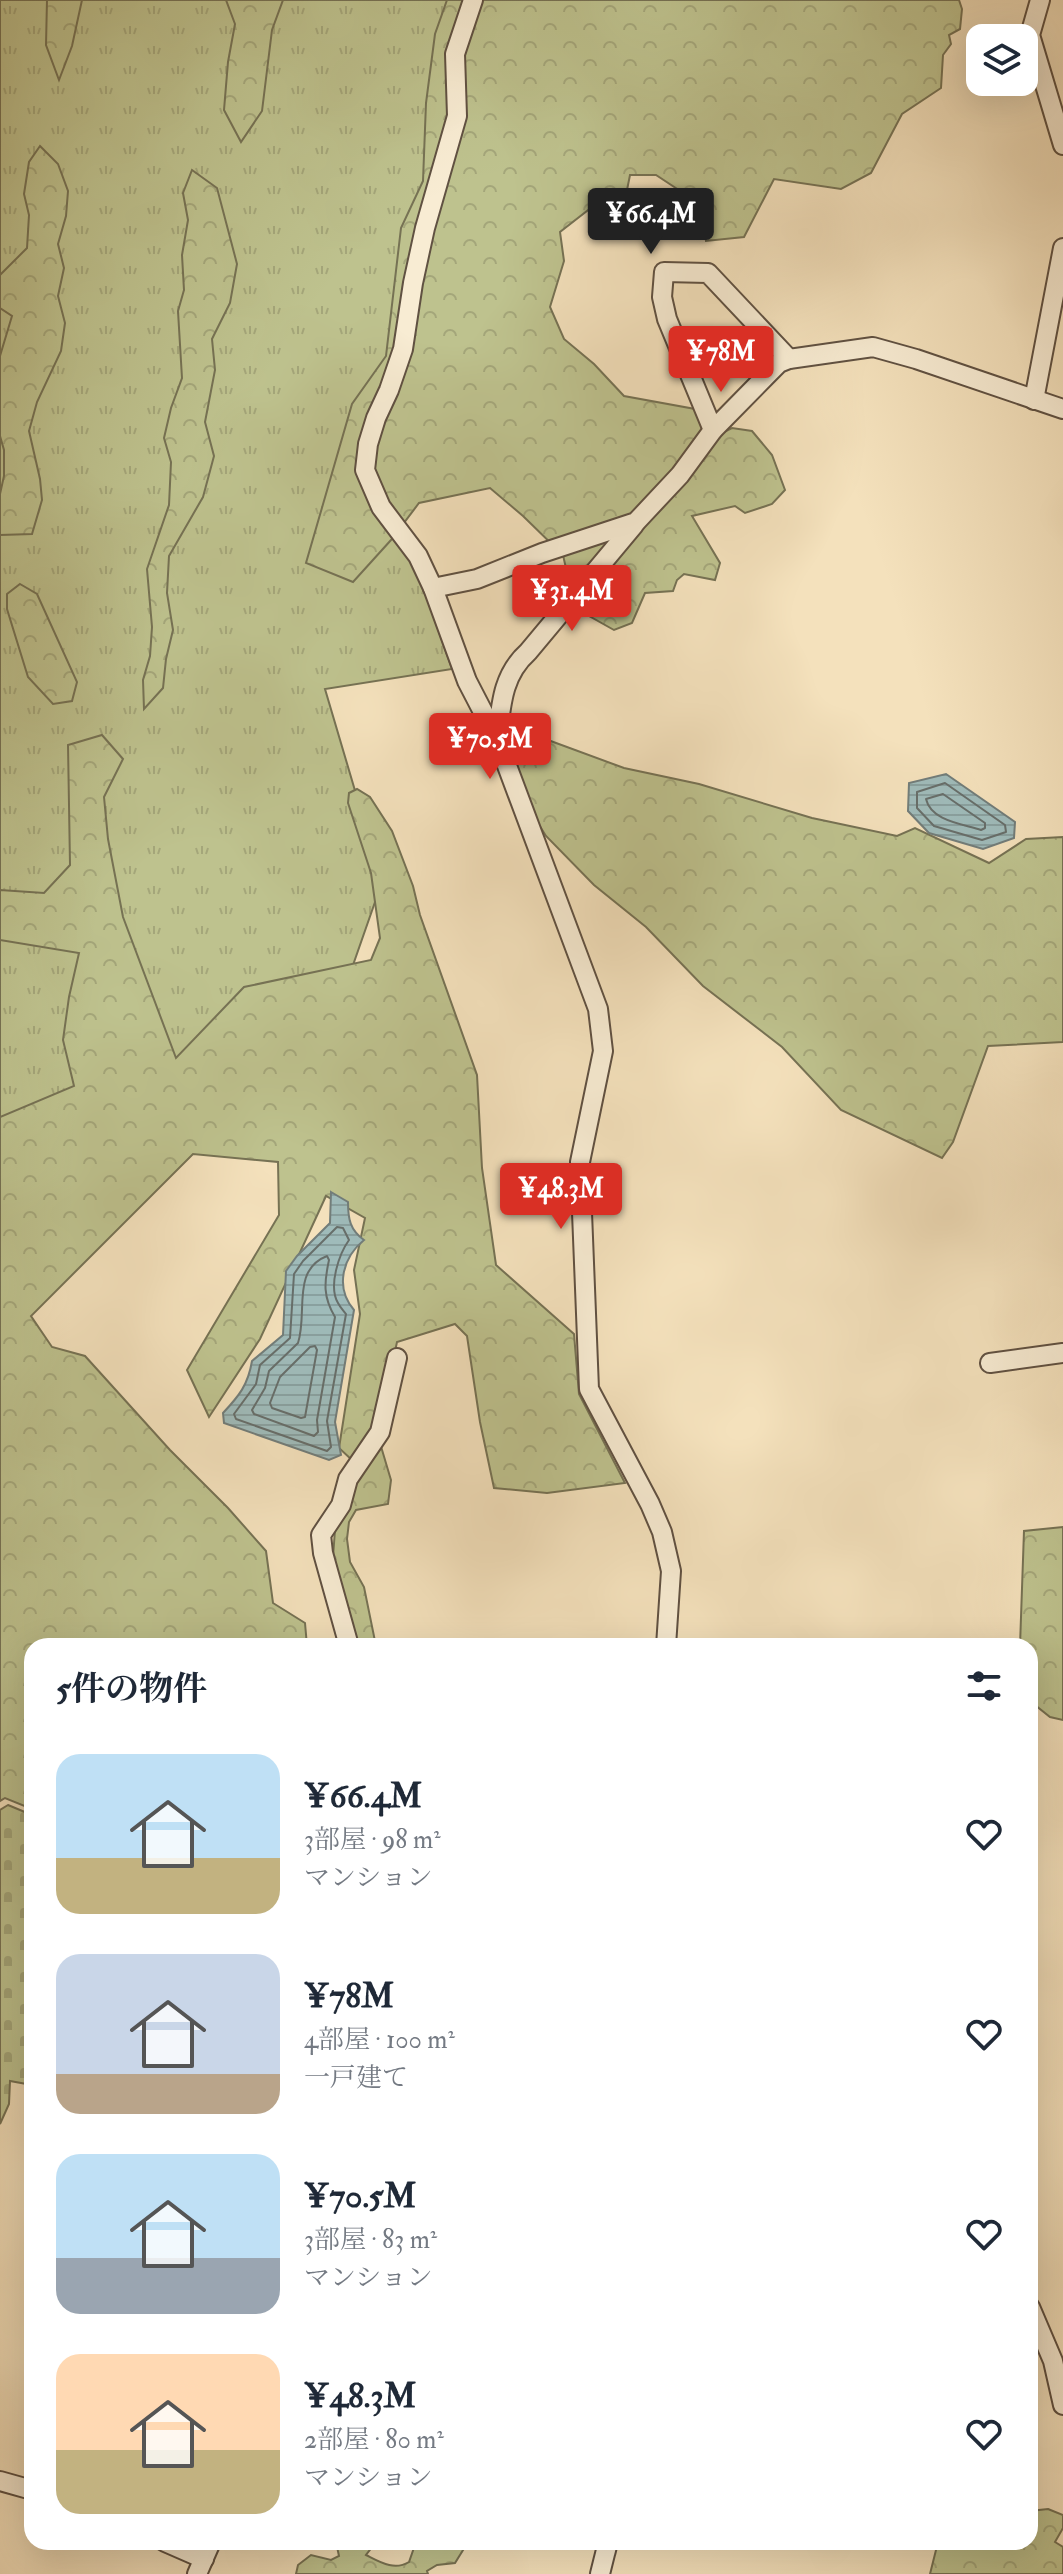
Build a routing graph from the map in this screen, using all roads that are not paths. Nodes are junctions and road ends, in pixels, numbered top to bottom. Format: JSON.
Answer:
{"nodes":[{"id":1,"x":473,"y":0,"type":"edge"},
{"id":2,"x":1040,"y":0,"type":"edge"},
{"id":3,"x":1063,"y":145,"type":"edge"},
{"id":4,"x":1063,"y":248,"type":"edge"},
{"id":5,"x":789,"y":359,"type":"junction"},
{"id":6,"x":1034,"y":400,"type":"junction"},
{"id":7,"x":1063,"y":409,"type":"edge"},
{"id":8,"x":713,"y":430,"type":"junction"},
{"id":9,"x":636,"y":522,"type":"junction"},
{"id":10,"x":433,"y":588,"type":"junction"},
{"id":11,"x":497,"y":739,"type":"junction"},
{"id":12,"x":1063,"y":1353,"type":"edge"},
{"id":13,"x":397,"y":1358,"type":"dead end"},
{"id":14,"x":990,"y":1363,"type":"dead end"},
{"id":15,"x":347,"y":1638,"type":"edge"},
{"id":16,"x":667,"y":1638,"type":"edge"},
{"id":17,"x":1038,"y":2326,"type":"edge"},
{"id":18,"x":1063,"y":2405,"type":"edge"},
{"id":19,"x":0,"y":2481,"type":"edge"},
{"id":20,"x":24,"y":2488,"type":"edge"},
{"id":21,"x":184,"y":2550,"type":"edge"},
{"id":22,"x":606,"y":2550,"type":"edge"},
{"id":23,"x":204,"y":2558,"type":"edge"},
{"id":24,"x":600,"y":2574,"type":"edge"}],
"edges":[{"from":1,"to":10,"type":"street"},
{"from":2,"to":3,"type":"street"},
{"from":4,"to":6,"type":"street"},
{"from":5,"to":6,"type":"street"},
{"from":5,"to":8,"type":"street"},
{"from":5,"to":8,"type":"street"},
{"from":6,"to":7,"type":"street"},
{"from":8,"to":9,"type":"street"},
{"from":9,"to":10,"type":"street"},
{"from":9,"to":11,"type":"street"},
{"from":10,"to":11,"type":"street"},
{"from":11,"to":16,"type":"street"},
{"from":12,"to":14,"type":"street"},
{"from":13,"to":15,"type":"street"},
{"from":17,"to":18,"type":"street"},
{"from":19,"to":20,"type":"street"},
{"from":21,"to":23,"type":"street"},
{"from":22,"to":24,"type":"street"}]}
